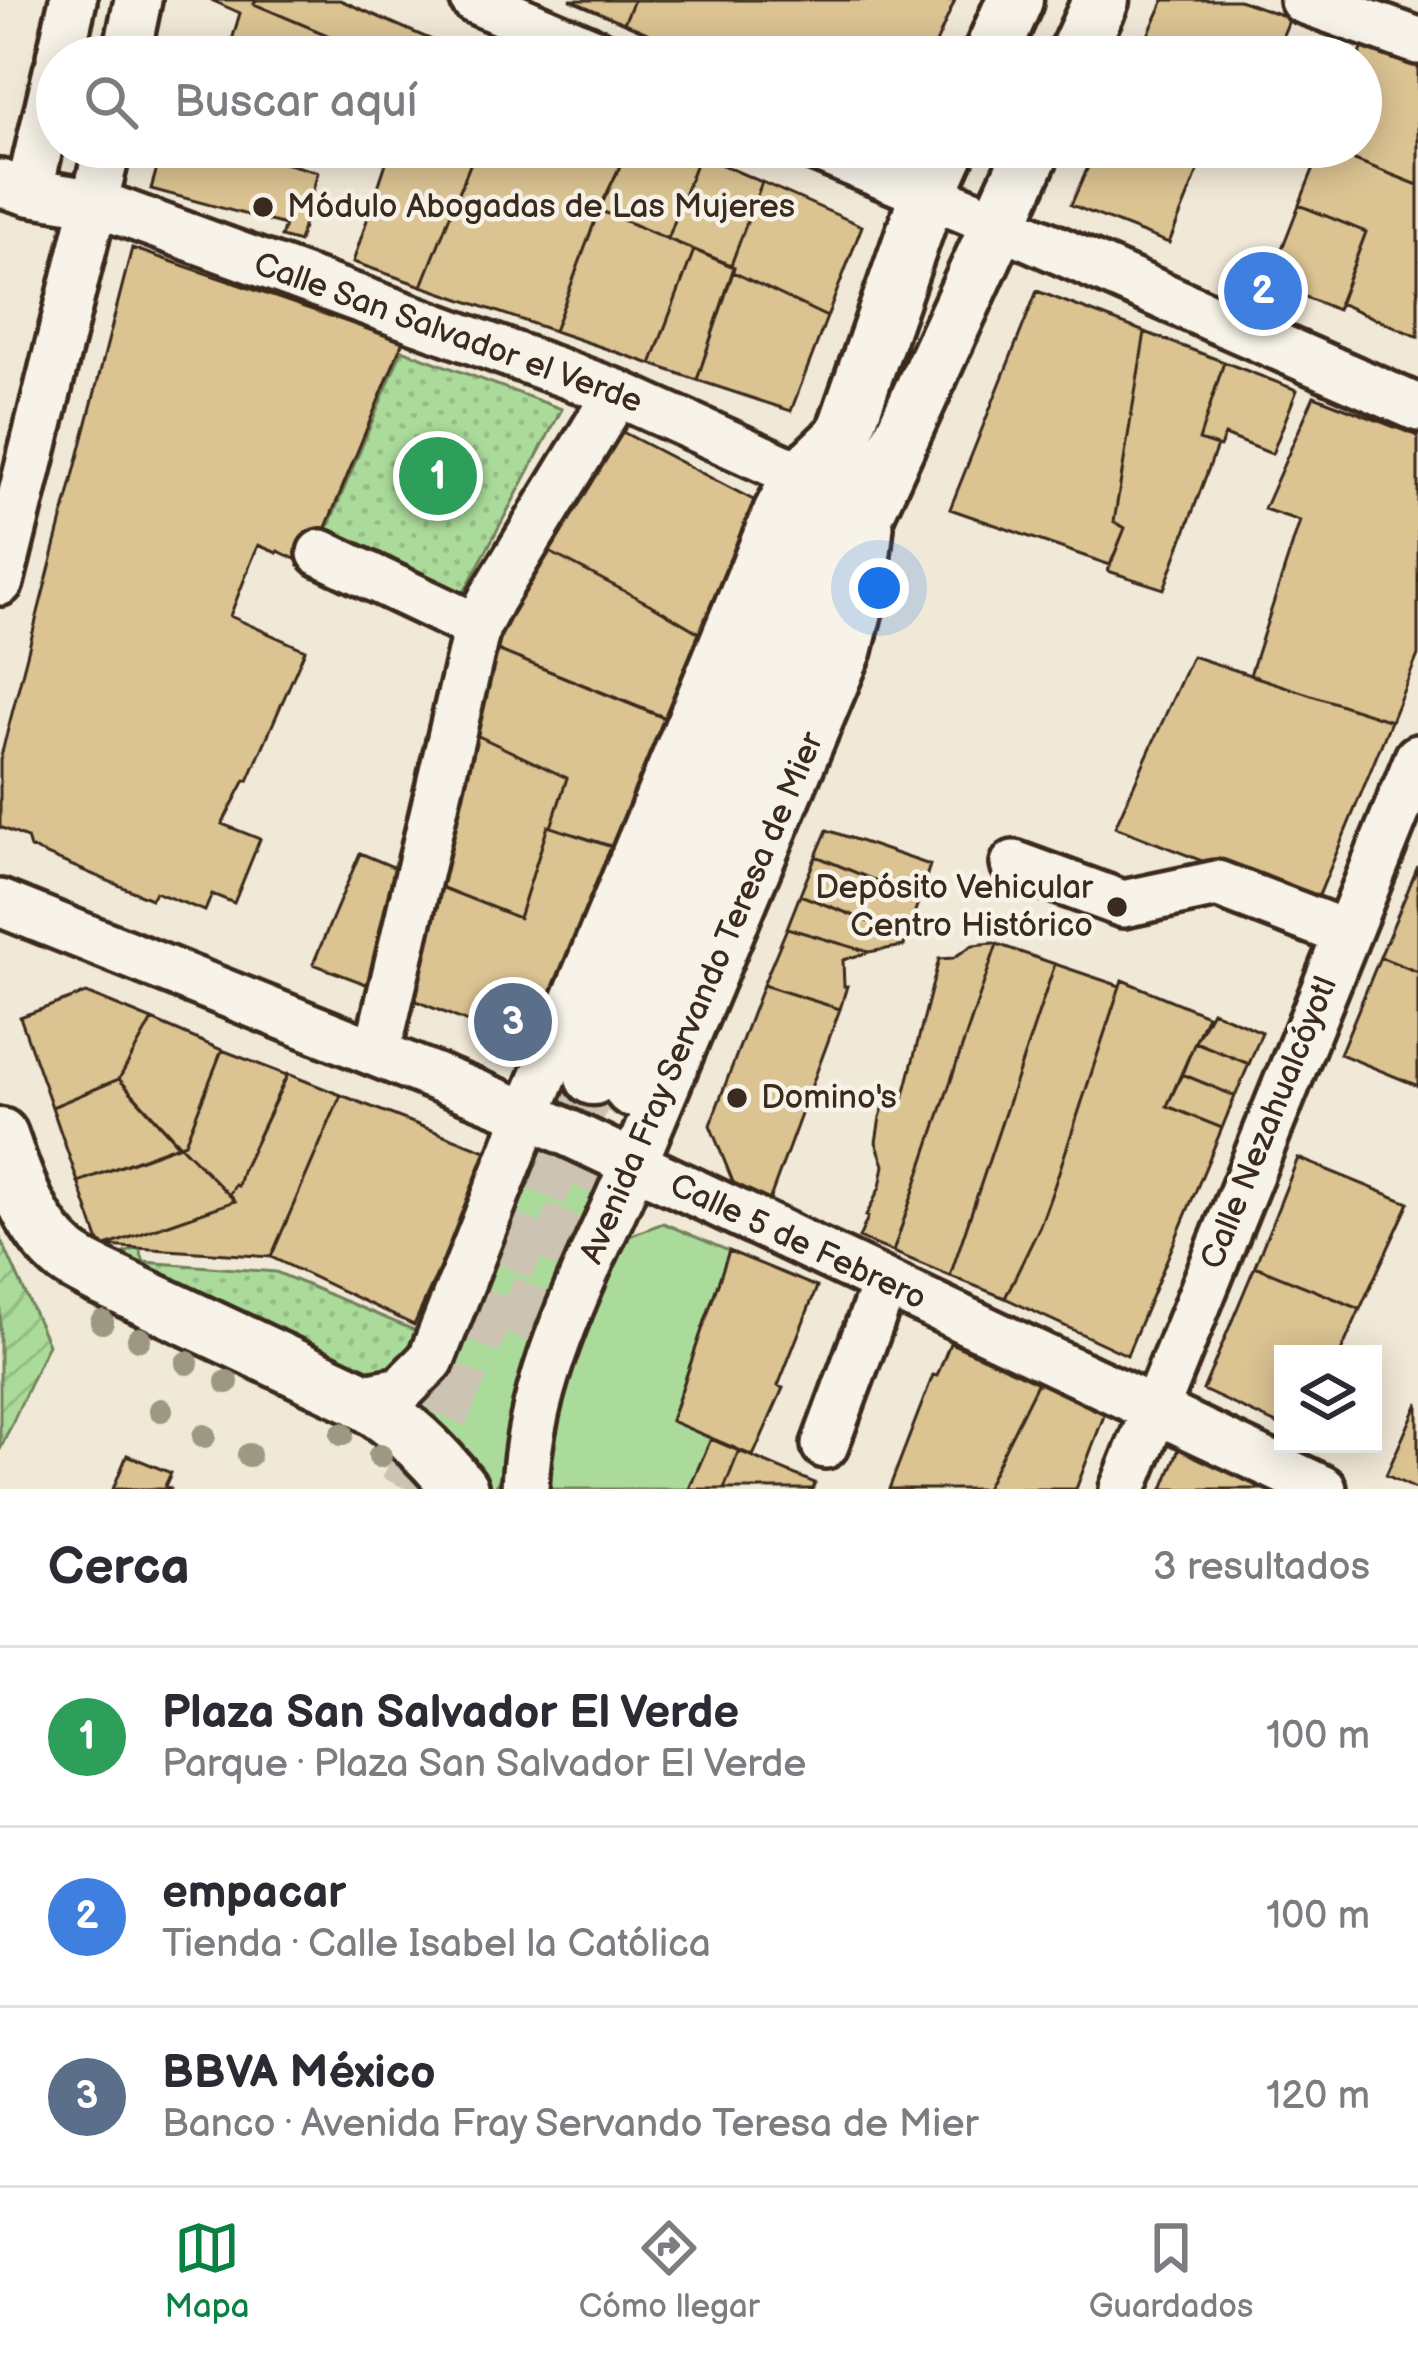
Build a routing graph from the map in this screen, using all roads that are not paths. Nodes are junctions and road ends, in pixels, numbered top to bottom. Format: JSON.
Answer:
{"nodes":[{"id":1,"x":73,"y":0,"type":"edge"},
{"id":2,"x":138,"y":0,"type":"edge"},
{"id":3,"x":474,"y":0,"type":"edge"},
{"id":4,"x":1016,"y":0,"type":"edge"},
{"id":5,"x":1101,"y":0,"type":"edge"},
{"id":6,"x":1304,"y":0,"type":"edge"},
{"id":7,"x":65,"y":36,"type":"edge"},
{"id":8,"x":130,"y":36,"type":"edge"},
{"id":9,"x":557,"y":36,"type":"edge"},
{"id":10,"x":1000,"y":36,"type":"edge"},
{"id":11,"x":1085,"y":36,"type":"edge"},
{"id":12,"x":1418,"y":41,"type":"edge"},
{"id":13,"x":36,"y":129,"type":"edge"},
{"id":14,"x":103,"y":168,"type":"edge"},
{"id":15,"x":862,"y":168,"type":"edge"},
{"id":16,"x":940,"y":168,"type":"edge"},
{"id":17,"x":1024,"y":168,"type":"edge"},
{"id":18,"x":15,"y":187,"type":"edge"},
{"id":19,"x":927,"y":196,"type":"junction"},
{"id":20,"x":96,"y":203,"type":"junction"},
{"id":21,"x":999,"y":224,"type":"junction"},
{"id":22,"x":616,"y":393,"type":"junction"},
{"id":23,"x":1418,"y":408,"type":"edge"},
{"id":24,"x":846,"y":428,"type":"junction"},
{"id":25,"x":796,"y":474,"type":"junction"},
{"id":26,"x":872,"y":505,"type":"junction"},
{"id":27,"x":321,"y":553,"type":"dead end"},
{"id":28,"x":0,"y":582,"type":"edge"},
{"id":29,"x":477,"y":627,"type":"junction"},
{"id":30,"x":1418,"y":758,"type":"edge"},
{"id":31,"x":1014,"y":864,"type":"dead end"},
{"id":32,"x":0,"y":903,"type":"edge"},
{"id":33,"x":1346,"y":933,"type":"junction"},
{"id":34,"x":377,"y":1053,"type":"junction"},
{"id":35,"x":528,"y":1114,"type":"junction"},
{"id":36,"x":0,"y":1136,"type":"edge"},
{"id":37,"x":634,"y":1164,"type":"junction"},
{"id":38,"x":885,"y":1283,"type":"junction"},
{"id":39,"x":359,"y":1398,"type":"junction"},
{"id":40,"x":1154,"y":1409,"type":"junction"},
{"id":41,"x":825,"y":1445,"type":"dead end"},
{"id":42,"x":460,"y":1489,"type":"edge"},
{"id":43,"x":525,"y":1489,"type":"edge"},
{"id":44,"x":1123,"y":1489,"type":"edge"},
{"id":45,"x":1323,"y":1489,"type":"edge"}],
"edges":[{"from":1,"to":7,"type":"street"},
{"from":2,"to":8,"type":"street"},
{"from":3,"to":9,"type":"street"},
{"from":4,"to":10,"type":"main road"},
{"from":5,"to":11,"type":"main road"},
{"from":6,"to":12,"type":"street"},
{"from":13,"to":18,"type":"street"},
{"from":14,"to":20,"type":"street"},
{"from":15,"to":19,"type":"street"},
{"from":16,"to":19,"type":"main road","name":"Avenida Fray Servando Teresa de Mier"},
{"from":17,"to":21,"type":"main road","name":"Avenida Fray Servando Teresa de Mier"},
{"from":18,"to":20,"type":"street","name":"Calle San Salvador el Verde"},
{"from":19,"to":21,"type":"street"},
{"from":19,"to":24,"type":"main road","name":"Avenida Fray Servando Teresa de Mier"},
{"from":20,"to":22,"type":"street","name":"Calle San Salvador el Verde"},
{"from":20,"to":28,"type":"street"},
{"from":21,"to":23,"type":"street"},
{"from":21,"to":26,"type":"main road","name":"Avenida Fray Servando Teresa de Mier"},
{"from":22,"to":25,"type":"street","name":"Calle San Salvador el Verde"},
{"from":22,"to":29,"type":"street"},
{"from":24,"to":25,"type":"street","name":"Avenida Fray Servando Teresa de Mier"},
{"from":24,"to":26,"type":"main road","name":"Avenida Fray Servando Teresa de Mier"},
{"from":25,"to":35,"type":"street","name":"Avenida Fray Servando Teresa de Mier"},
{"from":26,"to":37,"type":"street","name":"Avenida Fray Servando Teresa de Mier"},
{"from":27,"to":29,"type":"street"},
{"from":29,"to":34,"type":"street"},
{"from":30,"to":33,"type":"street","name":"Calle Nezahualcóyotl"},
{"from":31,"to":33,"type":"street"},
{"from":32,"to":34,"type":"street","name":"Calle 5 de Febrero"},
{"from":33,"to":40,"type":"street","name":"Calle Nezahualcóyotl"},
{"from":34,"to":35,"type":"street","name":"Calle 5 de Febrero"},
{"from":35,"to":37,"type":"street","name":"Calle 5 de Febrero"},
{"from":35,"to":39,"type":"street","name":"Avenida Fray Servando Teresa de Mier"},
{"from":36,"to":39,"type":"main road"},
{"from":37,"to":38,"type":"street","name":"Calle 5 de Febrero"},
{"from":37,"to":43,"type":"street","name":"Avenida Fray Servando Teresa de Mier"},
{"from":38,"to":40,"type":"street","name":"Calle 5 de Febrero"},
{"from":38,"to":41,"type":"street"},
{"from":39,"to":42,"type":"main road"},
{"from":40,"to":44,"type":"street","name":"Calle Nezahualcóyotl"},
{"from":40,"to":45,"type":"street","name":"Calle 5 de Febrero"}]}
